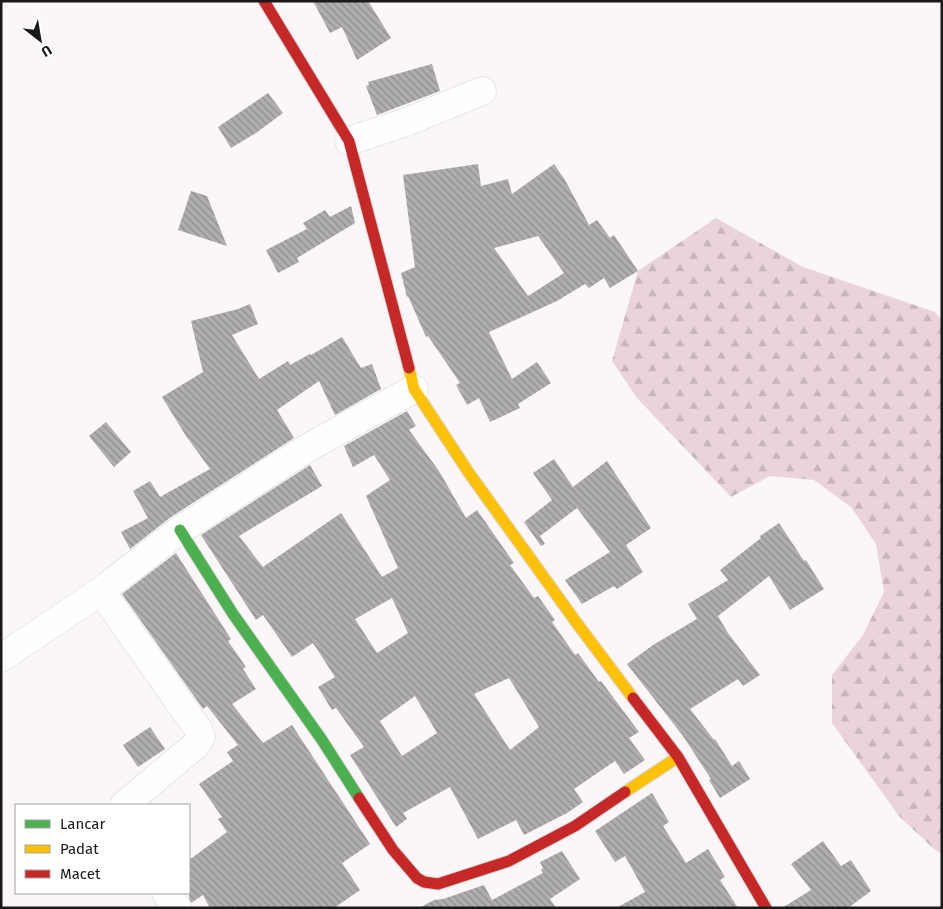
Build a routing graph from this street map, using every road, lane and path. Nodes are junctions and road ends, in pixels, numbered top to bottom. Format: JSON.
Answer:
{"nodes":[{"id":1,"x":264,"y":1,"type":"edge"},
{"id":2,"x":482,"y":91,"type":"dead end"},
{"id":3,"x":349,"y":141,"type":"junction"},
{"id":4,"x":414,"y":389,"type":"junction"},
{"id":5,"x":180,"y":530,"type":"junction"},
{"id":6,"x":102,"y":591,"type":"junction"},
{"id":7,"x":1,"y":658,"type":"edge"},
{"id":8,"x":678,"y":758,"type":"junction"},
{"id":9,"x":125,"y":804,"type":"edge"},
{"id":10,"x":167,"y":894,"type":"edge"},
{"id":11,"x":177,"y":908,"type":"edge"},
{"id":12,"x":766,"y":908,"type":"edge"}],
"edges":[{"from":1,"to":3,"type":"street"},
{"from":2,"to":3,"type":"street"},
{"from":3,"to":4,"type":"street"},
{"from":4,"to":5,"type":"street"},
{"from":4,"to":8,"type":"street"},
{"from":5,"to":6,"type":"street"},
{"from":5,"to":8,"type":"street"},
{"from":6,"to":7,"type":"street"},
{"from":6,"to":9,"type":"street"},
{"from":8,"to":12,"type":"street"},
{"from":10,"to":11,"type":"street"}]}
